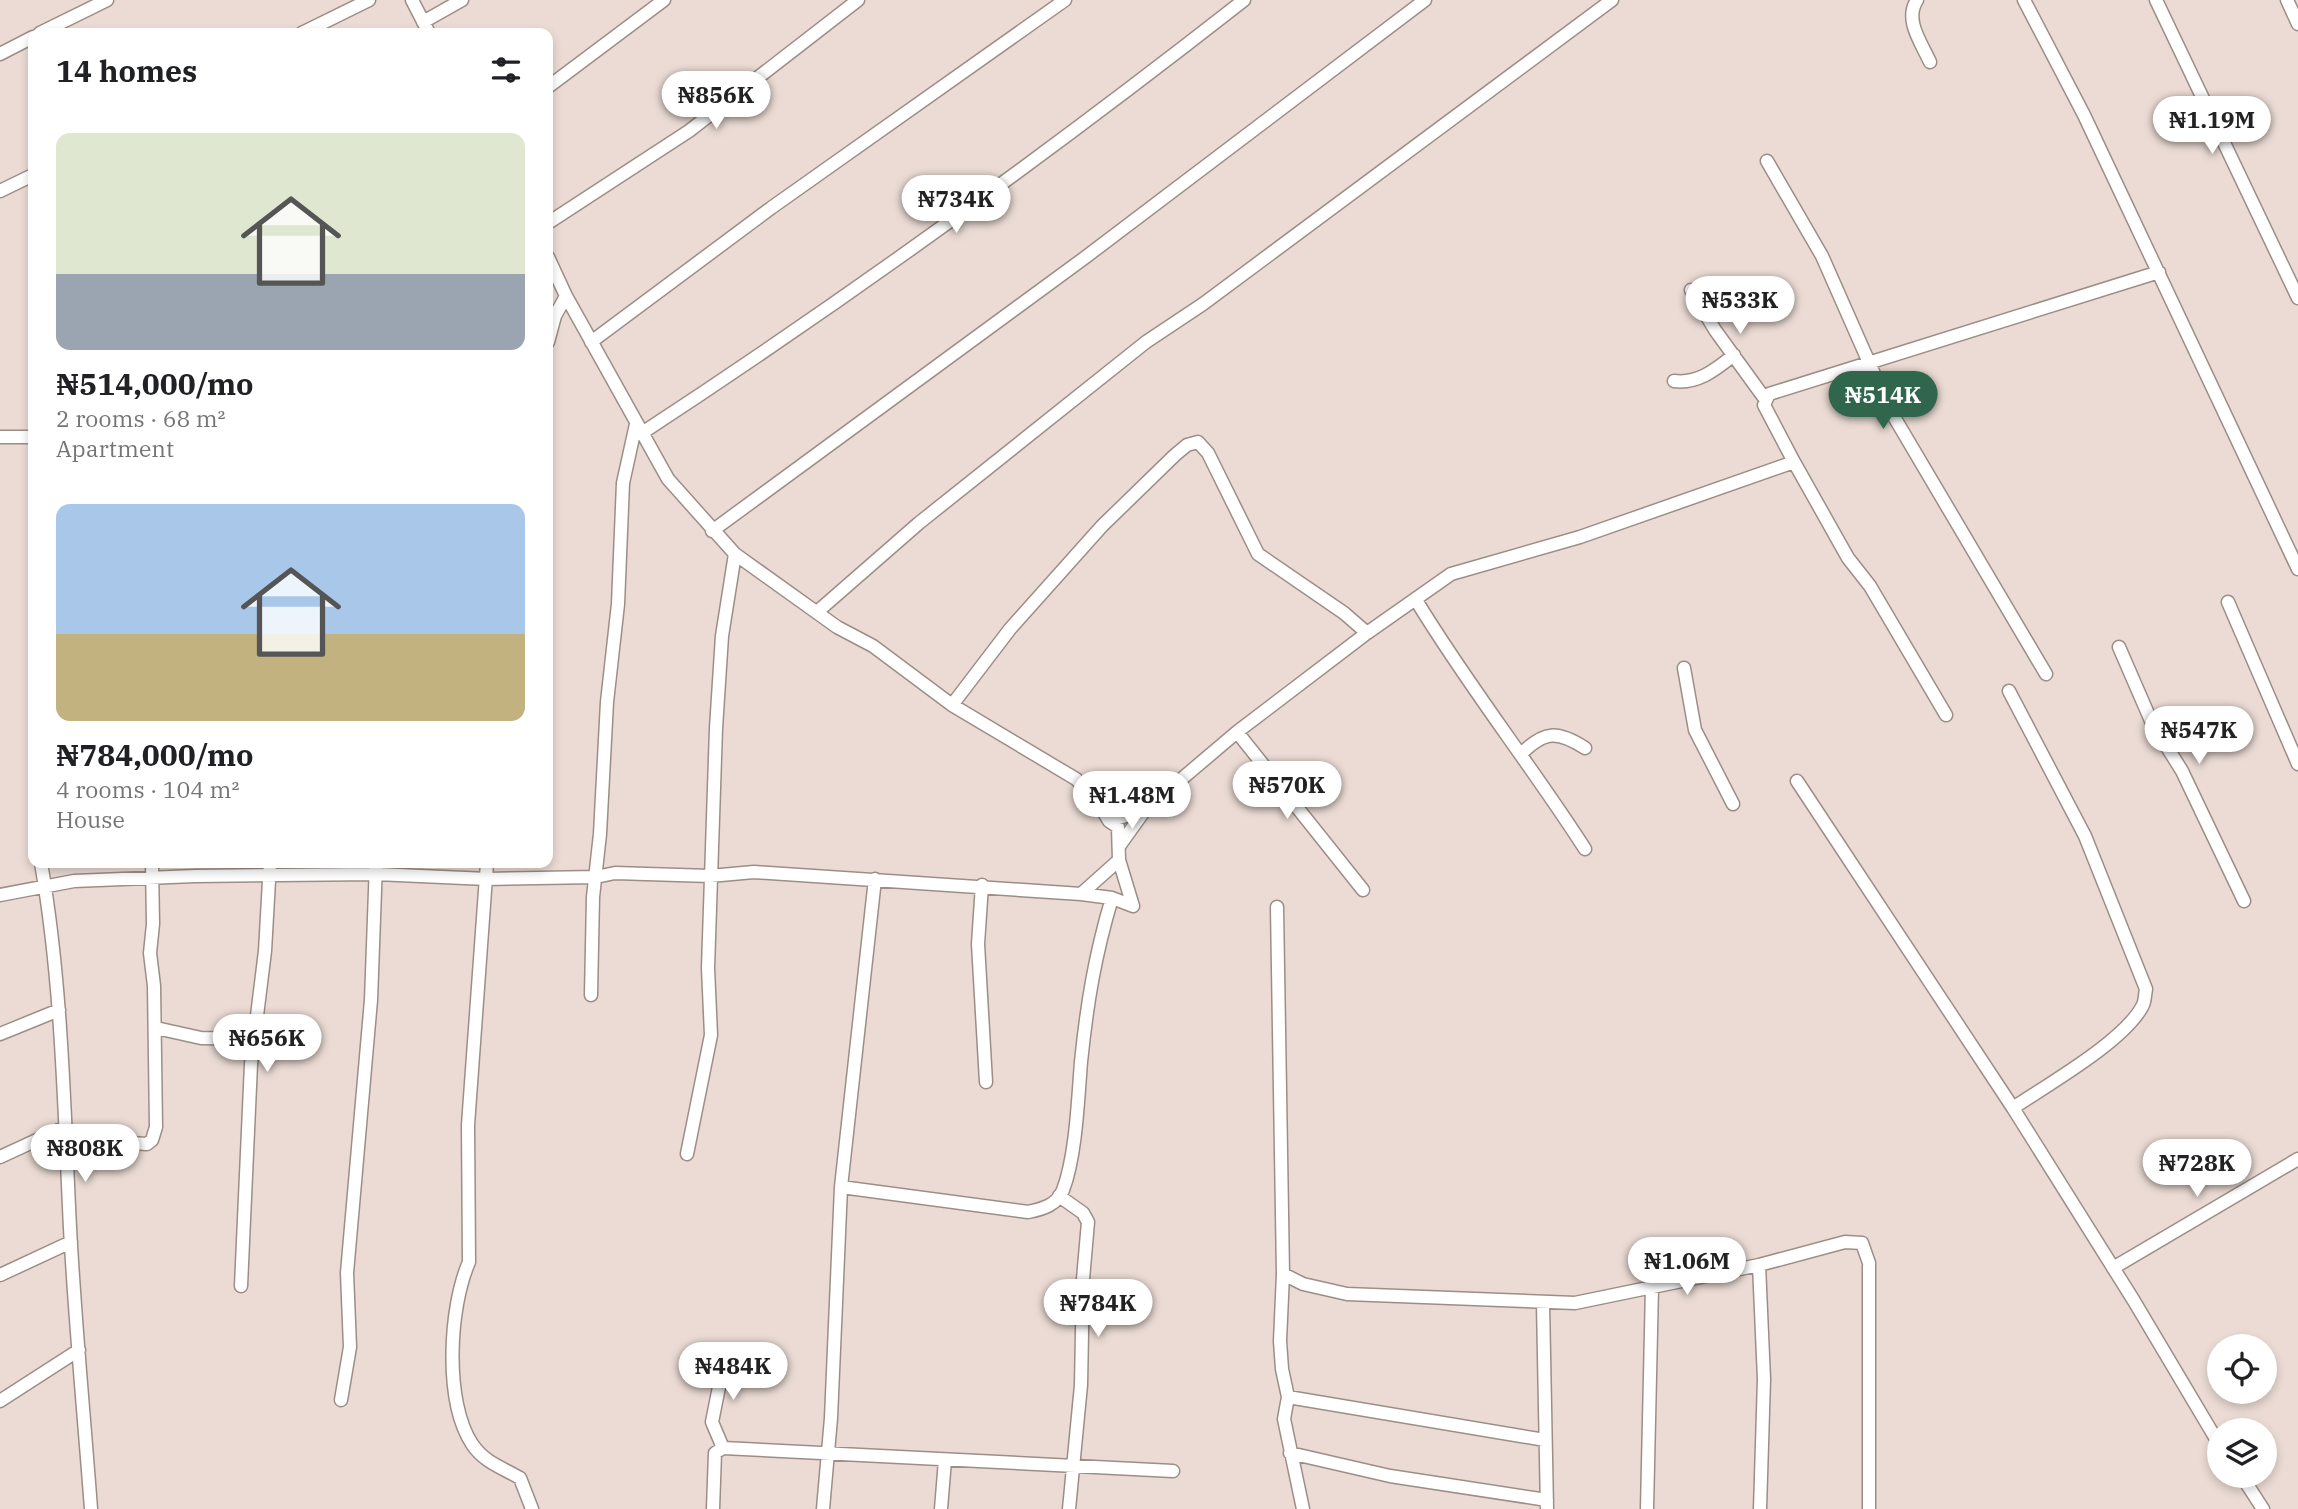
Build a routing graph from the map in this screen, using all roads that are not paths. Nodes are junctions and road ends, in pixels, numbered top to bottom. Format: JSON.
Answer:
{"nodes":[{"id":1,"x":107,"y":0,"type":"edge"},
{"id":2,"x":369,"y":0,"type":"edge"},
{"id":3,"x":412,"y":0,"type":"edge"},
{"id":4,"x":461,"y":0,"type":"edge"},
{"id":5,"x":664,"y":0,"type":"edge"},
{"id":6,"x":858,"y":0,"type":"edge"},
{"id":7,"x":1065,"y":0,"type":"edge"},
{"id":8,"x":1244,"y":0,"type":"edge"},
{"id":9,"x":1425,"y":0,"type":"edge"},
{"id":10,"x":1612,"y":0,"type":"edge"},
{"id":11,"x":1917,"y":0,"type":"edge"},
{"id":12,"x":2024,"y":0,"type":"edge"},
{"id":13,"x":2156,"y":0,"type":"edge"},
{"id":14,"x":2287,"y":0,"type":"edge"},
{"id":15,"x":2298,"y":24,"type":"edge"},
{"id":16,"x":50,"y":28,"type":"edge"},
{"id":17,"x":312,"y":28,"type":"edge"},
{"id":18,"x":426,"y":28,"type":"edge"},
{"id":19,"x":28,"y":40,"type":"edge"},
{"id":20,"x":0,"y":54,"type":"edge"},
{"id":21,"x":1930,"y":62,"type":"dead end"},
{"id":22,"x":553,"y":83,"type":"edge"},
{"id":23,"x":1767,"y":161,"type":"dead end"},
{"id":24,"x":28,"y":177,"type":"edge"},
{"id":25,"x":0,"y":191,"type":"edge"},
{"id":26,"x":553,"y":220,"type":"edge"},
{"id":27,"x":553,"y":268,"type":"edge"},
{"id":28,"x":2158,"y":272,"type":"junction"},
{"id":29,"x":1691,"y":289,"type":"dead end"},
{"id":30,"x":566,"y":296,"type":"junction"},
{"id":31,"x":2298,"y":298,"type":"edge"},
{"id":32,"x":553,"y":323,"type":"edge"},
{"id":33,"x":591,"y":342,"type":"junction"},
{"id":34,"x":1734,"y":355,"type":"junction"},
{"id":35,"x":1866,"y":362,"type":"junction"},
{"id":36,"x":1674,"y":381,"type":"dead end"},
{"id":37,"x":1765,"y":398,"type":"junction"},
{"id":38,"x":639,"y":429,"type":"junction"},
{"id":39,"x":0,"y":437,"type":"edge"},
{"id":40,"x":28,"y":437,"type":"edge"},
{"id":41,"x":1794,"y":462,"type":"junction"},
{"id":42,"x":712,"y":531,"type":"junction"},
{"id":43,"x":735,"y":554,"type":"junction"},
{"id":44,"x":2298,"y":569,"type":"edge"},
{"id":45,"x":1416,"y":600,"type":"junction"},
{"id":46,"x":2228,"y":602,"type":"dead end"},
{"id":47,"x":817,"y":612,"type":"junction"},
{"id":48,"x":1367,"y":633,"type":"junction"},
{"id":49,"x":2119,"y":647,"type":"dead end"},
{"id":50,"x":1684,"y":668,"type":"dead end"},
{"id":51,"x":2046,"y":674,"type":"dead end"},
{"id":52,"x":2009,"y":691,"type":"dead end"},
{"id":53,"x":953,"y":705,"type":"junction"},
{"id":54,"x":1946,"y":715,"type":"dead end"},
{"id":55,"x":1237,"y":732,"type":"junction"},
{"id":56,"x":1585,"y":748,"type":"dead end"},
{"id":57,"x":1521,"y":754,"type":"junction"},
{"id":58,"x":2298,"y":764,"type":"edge"},
{"id":59,"x":1797,"y":781,"type":"dead end"},
{"id":60,"x":1733,"y":804,"type":"dead end"},
{"id":61,"x":1145,"y":810,"type":"junction"},
{"id":62,"x":1109,"y":821,"type":"junction"},
{"id":63,"x":1120,"y":845,"type":"junction"},
{"id":64,"x":1586,"y":849,"type":"dead end"},
{"id":65,"x":1119,"y":860,"type":"junction"},
{"id":66,"x":42,"y":868,"type":"edge"},
{"id":67,"x":153,"y":868,"type":"edge"},
{"id":68,"x":376,"y":868,"type":"edge"},
{"id":69,"x":487,"y":868,"type":"edge"},
{"id":70,"x":270,"y":869,"type":"edge"},
{"id":71,"x":710,"y":876,"type":"junction"},
{"id":72,"x":596,"y":877,"type":"junction"},
{"id":73,"x":154,"y":878,"type":"junction"},
{"id":74,"x":875,"y":878,"type":"junction"},
{"id":75,"x":487,"y":879,"type":"junction"},
{"id":76,"x":47,"y":884,"type":"junction"},
{"id":77,"x":982,"y":885,"type":"junction"},
{"id":78,"x":1363,"y":890,"type":"dead end"},
{"id":79,"x":1081,"y":894,"type":"junction"},
{"id":80,"x":0,"y":895,"type":"edge"},
{"id":81,"x":1112,"y":898,"type":"junction"},
{"id":82,"x":2244,"y":901,"type":"dead end"},
{"id":83,"x":1277,"y":907,"type":"dead end"},
{"id":84,"x":591,"y":995,"type":"dead end"},
{"id":85,"x":59,"y":1010,"type":"junction"},
{"id":86,"x":156,"y":1027,"type":"junction"},
{"id":87,"x":0,"y":1034,"type":"edge"},
{"id":88,"x":254,"y":1039,"type":"junction"},
{"id":89,"x":986,"y":1082,"type":"dead end"},
{"id":90,"x":2013,"y":1108,"type":"junction"},
{"id":91,"x":65,"y":1127,"type":"junction"},
{"id":92,"x":66,"y":1144,"type":"junction"},
{"id":93,"x":687,"y":1154,"type":"dead end"},
{"id":94,"x":0,"y":1157,"type":"edge"},
{"id":95,"x":2298,"y":1159,"type":"edge"},
{"id":96,"x":841,"y":1187,"type":"junction"},
{"id":97,"x":1059,"y":1196,"type":"junction"},
{"id":98,"x":71,"y":1242,"type":"junction"},
{"id":99,"x":1759,"y":1265,"type":"junction"},
{"id":100,"x":2113,"y":1268,"type":"junction"},
{"id":101,"x":1283,"y":1274,"type":"junction"},
{"id":102,"x":0,"y":1275,"type":"edge"},
{"id":103,"x":241,"y":1286,"type":"dead end"},
{"id":104,"x":1652,"y":1287,"type":"junction"},
{"id":105,"x":1543,"y":1304,"type":"junction"},
{"id":106,"x":79,"y":1350,"type":"junction"},
{"id":107,"x":724,"y":1362,"type":"dead end"},
{"id":108,"x":1288,"y":1397,"type":"junction"},
{"id":109,"x":341,"y":1399,"type":"dead end"},
{"id":110,"x":0,"y":1401,"type":"edge"},
{"id":111,"x":2207,"y":1424,"type":"edge"},
{"id":112,"x":1545,"y":1440,"type":"junction"},
{"id":113,"x":723,"y":1448,"type":"junction"},
{"id":114,"x":1290,"y":1452,"type":"junction"},
{"id":115,"x":827,"y":1455,"type":"junction"},
{"id":116,"x":945,"y":1460,"type":"junction"},
{"id":117,"x":1074,"y":1465,"type":"junction"},
{"id":118,"x":1173,"y":1471,"type":"dead end"},
{"id":119,"x":2249,"y":1488,"type":"edge"},
{"id":120,"x":1547,"y":1504,"type":"edge"},
{"id":121,"x":91,"y":1509,"type":"edge"},
{"id":122,"x":532,"y":1509,"type":"edge"},
{"id":123,"x":713,"y":1509,"type":"edge"},
{"id":124,"x":823,"y":1509,"type":"edge"},
{"id":125,"x":941,"y":1509,"type":"edge"},
{"id":126,"x":1069,"y":1509,"type":"edge"},
{"id":127,"x":1303,"y":1509,"type":"edge"},
{"id":128,"x":1647,"y":1509,"type":"edge"},
{"id":129,"x":1760,"y":1509,"type":"edge"},
{"id":130,"x":1869,"y":1509,"type":"edge"},
{"id":131,"x":2263,"y":1509,"type":"edge"}],
"edges":[{"from":1,"to":16,"type":"street"},
{"from":2,"to":17,"type":"street"},
{"from":3,"to":18,"type":"street"},
{"from":4,"to":18,"type":"street"},
{"from":5,"to":22,"type":"street"},
{"from":6,"to":26,"type":"street"},
{"from":7,"to":33,"type":"street"},
{"from":8,"to":38,"type":"street"},
{"from":9,"to":42,"type":"street"},
{"from":10,"to":47,"type":"street"},
{"from":11,"to":21,"type":"street"},
{"from":12,"to":28,"type":"street"},
{"from":13,"to":31,"type":"street"},
{"from":14,"to":15,"type":"street"},
{"from":19,"to":20,"type":"street"},
{"from":23,"to":35,"type":"street"},
{"from":24,"to":25,"type":"street"},
{"from":27,"to":30,"type":"street"},
{"from":28,"to":35,"type":"street"},
{"from":28,"to":44,"type":"street"},
{"from":29,"to":34,"type":"street"},
{"from":30,"to":32,"type":"street"},
{"from":30,"to":33,"type":"street"},
{"from":33,"to":38,"type":"street"},
{"from":34,"to":36,"type":"street"},
{"from":34,"to":37,"type":"street"},
{"from":35,"to":37,"type":"street"},
{"from":35,"to":51,"type":"street"},
{"from":37,"to":41,"type":"street"},
{"from":38,"to":42,"type":"street"},
{"from":38,"to":72,"type":"street"},
{"from":39,"to":40,"type":"street"},
{"from":41,"to":45,"type":"street"},
{"from":41,"to":54,"type":"street"},
{"from":42,"to":43,"type":"street"},
{"from":43,"to":47,"type":"street"},
{"from":43,"to":71,"type":"street"},
{"from":45,"to":48,"type":"street"},
{"from":45,"to":57,"type":"street"},
{"from":46,"to":58,"type":"street"},
{"from":47,"to":53,"type":"street"},
{"from":48,"to":53,"type":"street"},
{"from":48,"to":55,"type":"street"},
{"from":49,"to":82,"type":"street"},
{"from":50,"to":60,"type":"street"},
{"from":52,"to":90,"type":"street"},
{"from":53,"to":62,"type":"street"},
{"from":55,"to":61,"type":"street"},
{"from":55,"to":78,"type":"street"},
{"from":56,"to":57,"type":"street"},
{"from":57,"to":64,"type":"street"},
{"from":59,"to":90,"type":"street"},
{"from":61,"to":62,"type":"street"},
{"from":61,"to":63,"type":"street"},
{"from":62,"to":63,"type":"street"},
{"from":63,"to":65,"type":"street"},
{"from":65,"to":79,"type":"street"},
{"from":65,"to":81,"type":"street"},
{"from":66,"to":76,"type":"street"},
{"from":67,"to":73,"type":"street"},
{"from":68,"to":70,"type":"street"},
{"from":68,"to":75,"type":"street"},
{"from":68,"to":109,"type":"street"},
{"from":69,"to":75,"type":"street"},
{"from":70,"to":73,"type":"street"},
{"from":70,"to":88,"type":"street"},
{"from":71,"to":72,"type":"street"},
{"from":71,"to":74,"type":"street"},
{"from":71,"to":93,"type":"street"},
{"from":72,"to":75,"type":"street"},
{"from":72,"to":84,"type":"street"},
{"from":73,"to":76,"type":"street"},
{"from":73,"to":86,"type":"street"},
{"from":74,"to":77,"type":"street"},
{"from":74,"to":96,"type":"street"},
{"from":75,"to":122,"type":"street"},
{"from":76,"to":80,"type":"street"},
{"from":76,"to":85,"type":"street"},
{"from":77,"to":79,"type":"street"},
{"from":77,"to":89,"type":"street"},
{"from":79,"to":81,"type":"street"},
{"from":81,"to":97,"type":"street"},
{"from":83,"to":101,"type":"street"},
{"from":85,"to":87,"type":"street"},
{"from":85,"to":91,"type":"street"},
{"from":86,"to":88,"type":"street"},
{"from":86,"to":92,"type":"street"},
{"from":88,"to":103,"type":"street"},
{"from":90,"to":100,"type":"street"},
{"from":91,"to":92,"type":"street"},
{"from":91,"to":94,"type":"street"},
{"from":92,"to":98,"type":"street"},
{"from":95,"to":100,"type":"street"},
{"from":96,"to":97,"type":"street"},
{"from":96,"to":115,"type":"street"},
{"from":97,"to":117,"type":"street"},
{"from":98,"to":102,"type":"street"},
{"from":98,"to":106,"type":"street"},
{"from":99,"to":104,"type":"street"},
{"from":99,"to":129,"type":"street"},
{"from":99,"to":130,"type":"street"},
{"from":100,"to":111,"type":"street"},
{"from":101,"to":105,"type":"street"},
{"from":101,"to":108,"type":"street"},
{"from":104,"to":105,"type":"street"},
{"from":104,"to":128,"type":"street"},
{"from":105,"to":112,"type":"street"},
{"from":106,"to":110,"type":"street"},
{"from":106,"to":121,"type":"street"},
{"from":107,"to":113,"type":"street"},
{"from":108,"to":112,"type":"street"},
{"from":108,"to":114,"type":"street"},
{"from":112,"to":120,"type":"street"},
{"from":113,"to":115,"type":"street"},
{"from":113,"to":123,"type":"street"},
{"from":114,"to":120,"type":"street"},
{"from":114,"to":127,"type":"street"},
{"from":115,"to":116,"type":"street"},
{"from":115,"to":124,"type":"street"},
{"from":116,"to":117,"type":"street"},
{"from":116,"to":125,"type":"street"},
{"from":117,"to":118,"type":"street"},
{"from":117,"to":126,"type":"street"},
{"from":119,"to":131,"type":"street"}]}
